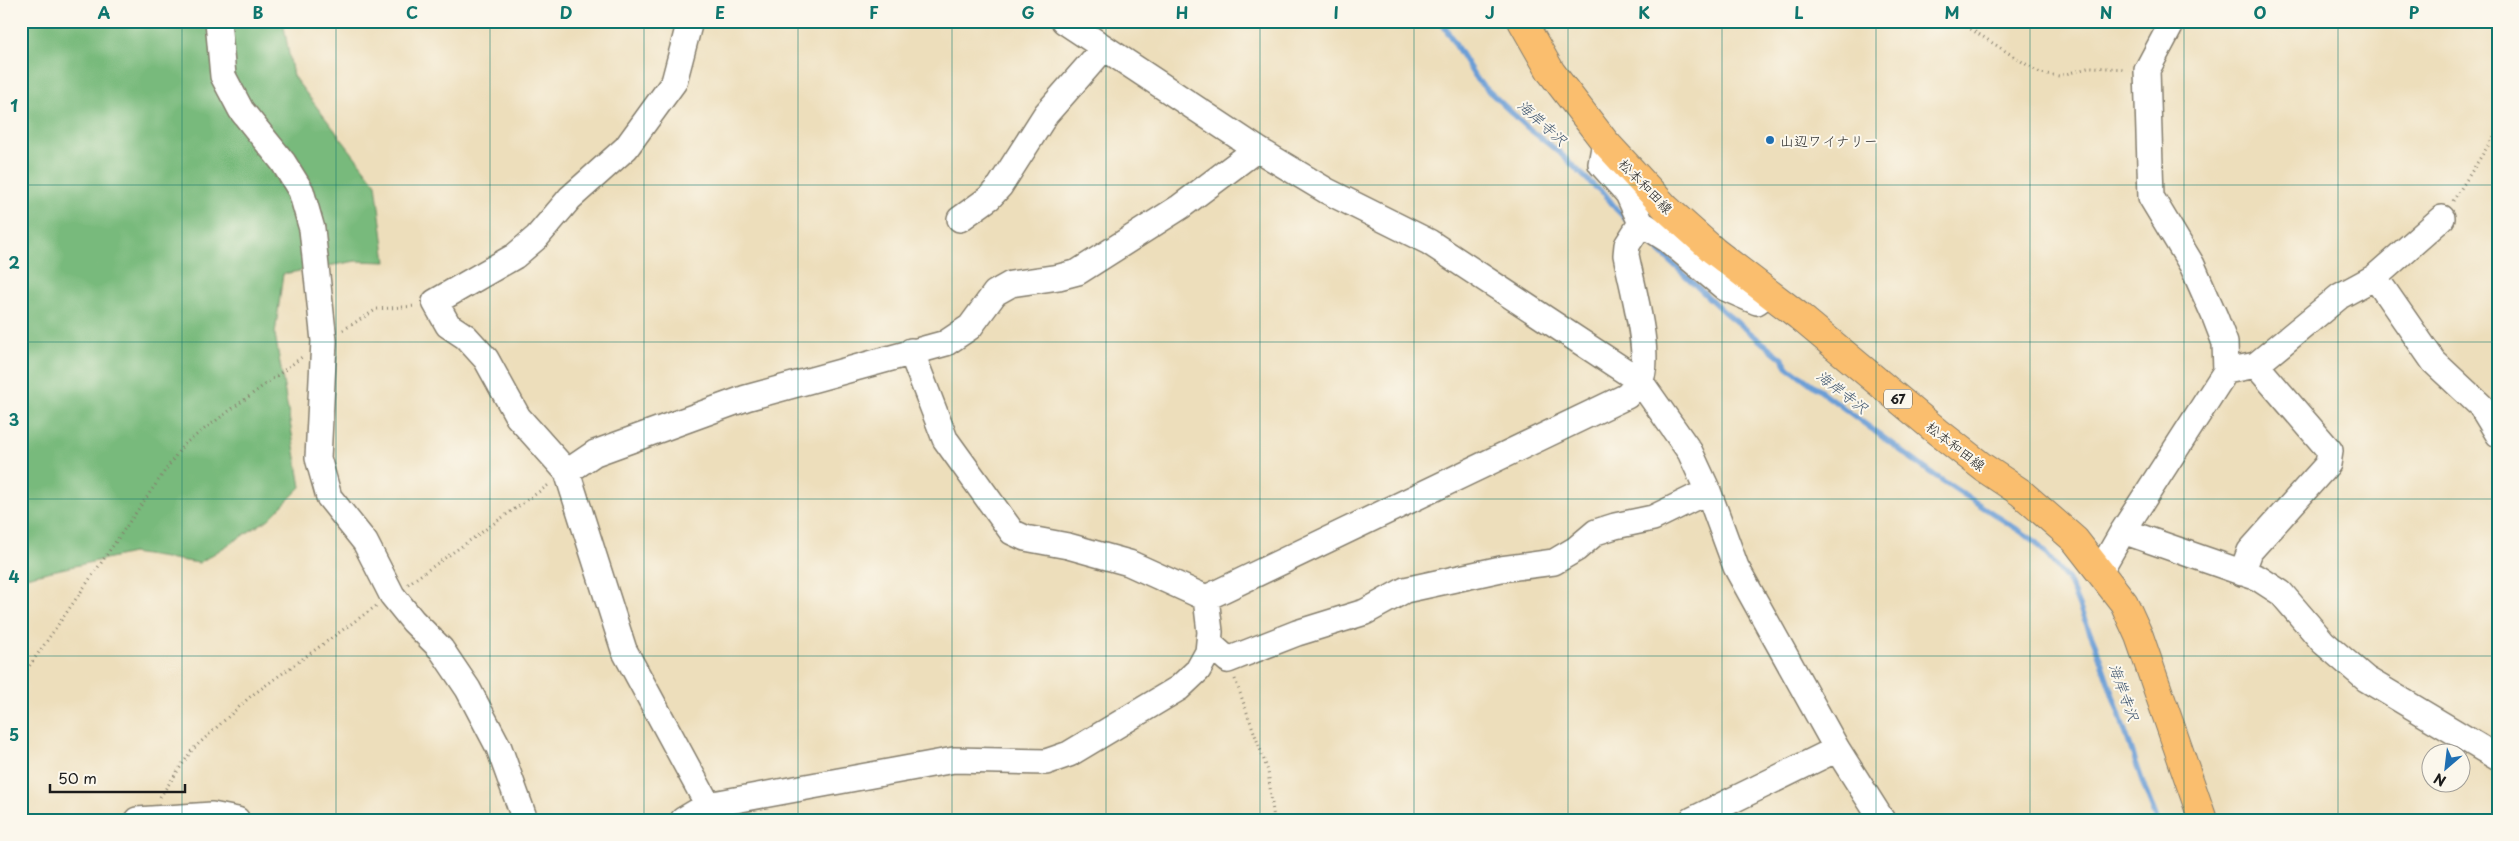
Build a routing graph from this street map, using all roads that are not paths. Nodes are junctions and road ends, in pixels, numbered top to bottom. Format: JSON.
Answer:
{"nodes":[{"id":1,"x":218,"y":21,"type":"edge"},
{"id":2,"x":690,"y":21,"type":"edge"},
{"id":3,"x":1064,"y":21,"type":"edge"},
{"id":4,"x":1522,"y":21,"type":"edge"},
{"id":5,"x":2173,"y":21,"type":"edge"},
{"id":6,"x":1104,"y":48,"type":"junction"},
{"id":7,"x":1604,"y":142,"type":"junction"},
{"id":8,"x":1257,"y":149,"type":"junction"},
{"id":9,"x":2442,"y":218,"type":"road end"},
{"id":10,"x":960,"y":219,"type":"dead end"},
{"id":11,"x":1641,"y":223,"type":"junction"},
{"id":12,"x":2375,"y":277,"type":"junction"},
{"id":13,"x":1768,"y":294,"type":"junction"},
{"id":14,"x":911,"y":351,"type":"junction"},
{"id":15,"x":2256,"y":365,"type":"junction"},
{"id":16,"x":2226,"y":371,"type":"junction"},
{"id":17,"x":1640,"y":381,"type":"junction"},
{"id":18,"x":2498,"y":434,"type":"edge"},
{"id":19,"x":567,"y":472,"type":"junction"},
{"id":20,"x":1708,"y":491,"type":"junction"},
{"id":21,"x":2123,"y":531,"type":"junction"},
{"id":22,"x":2100,"y":571,"type":"junction"},
{"id":23,"x":2242,"y":573,"type":"junction"},
{"id":24,"x":1206,"y":598,"type":"junction"},
{"id":25,"x":1209,"y":643,"type":"junction"},
{"id":26,"x":1837,"y":750,"type":"junction"},
{"id":27,"x":2498,"y":758,"type":"edge"},
{"id":28,"x":708,"y":805,"type":"junction"},
{"id":29,"x":141,"y":819,"type":"edge"},
{"id":30,"x":237,"y":820,"type":"edge"},
{"id":31,"x":525,"y":820,"type":"edge"},
{"id":32,"x":683,"y":820,"type":"edge"},
{"id":33,"x":1692,"y":820,"type":"edge"},
{"id":34,"x":1882,"y":820,"type":"edge"},
{"id":35,"x":2203,"y":820,"type":"edge"}],
"edges":[{"from":1,"to":31,"type":"street"},
{"from":2,"to":19,"type":"street"},
{"from":3,"to":6,"type":"street"},
{"from":4,"to":7,"type":"main road","name":"松本和田線","number":"67"},
{"from":5,"to":16,"type":"street"},
{"from":6,"to":8,"type":"street"},
{"from":6,"to":10,"type":"street"},
{"from":7,"to":11,"type":"street"},
{"from":7,"to":13,"type":"main road","name":"松本和田線","number":"67"},
{"from":8,"to":14,"type":"street"},
{"from":8,"to":17,"type":"street"},
{"from":9,"to":12,"type":"street"},
{"from":11,"to":13,"type":"street"},
{"from":11,"to":17,"type":"street"},
{"from":12,"to":15,"type":"street"},
{"from":12,"to":18,"type":"street"},
{"from":13,"to":22,"type":"main road","name":"松本和田線","number":"67"},
{"from":14,"to":19,"type":"street"},
{"from":14,"to":24,"type":"street"},
{"from":15,"to":16,"type":"street"},
{"from":15,"to":23,"type":"street"},
{"from":16,"to":21,"type":"street"},
{"from":17,"to":20,"type":"street"},
{"from":17,"to":24,"type":"street"},
{"from":19,"to":28,"type":"street"},
{"from":20,"to":25,"type":"street"},
{"from":20,"to":26,"type":"street"},
{"from":21,"to":22,"type":"street"},
{"from":21,"to":23,"type":"street"},
{"from":22,"to":35,"type":"main road","name":"松本和田線","number":"67"},
{"from":23,"to":27,"type":"street"},
{"from":24,"to":25,"type":"street"},
{"from":25,"to":28,"type":"street"},
{"from":26,"to":33,"type":"street"},
{"from":26,"to":34,"type":"street"},
{"from":28,"to":32,"type":"street"},
{"from":29,"to":30,"type":"street"}]}
